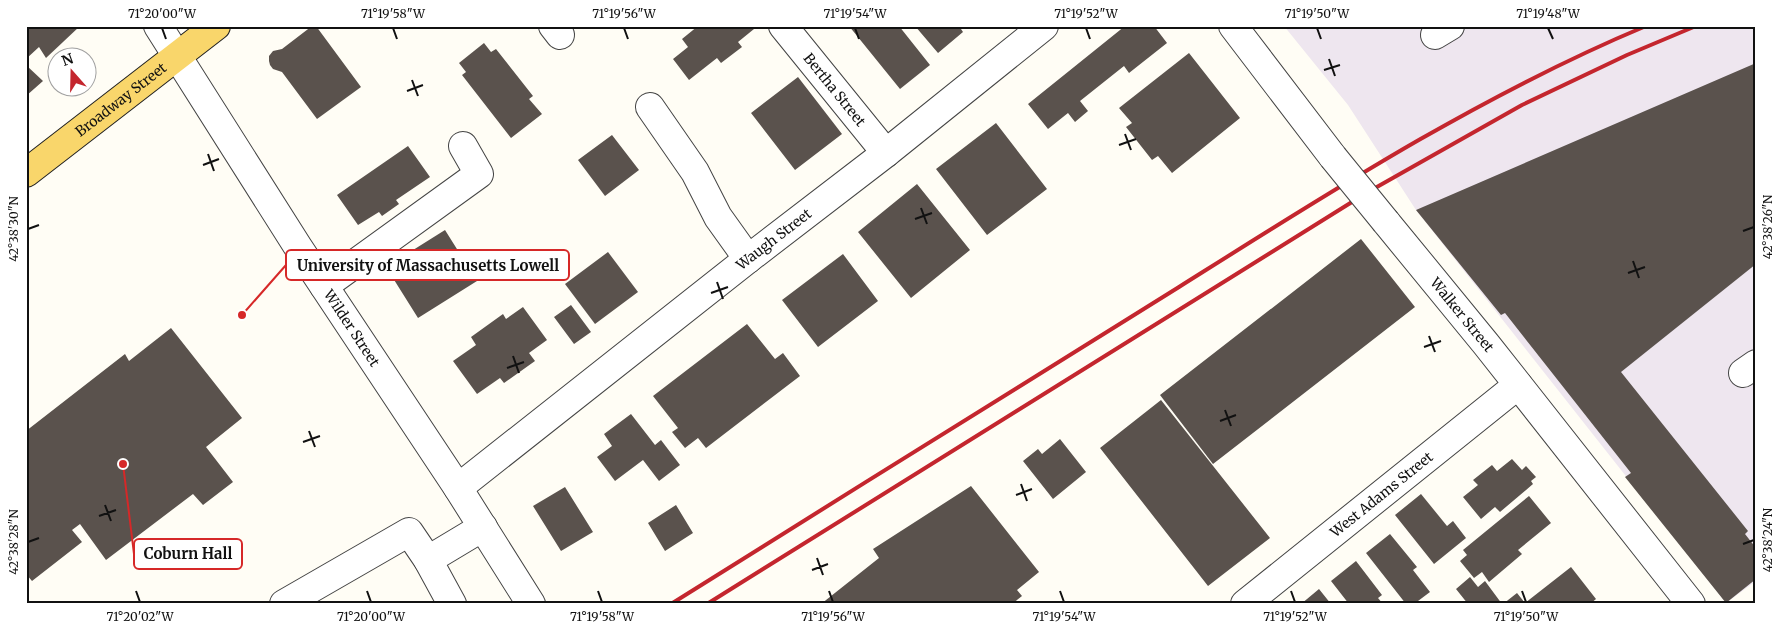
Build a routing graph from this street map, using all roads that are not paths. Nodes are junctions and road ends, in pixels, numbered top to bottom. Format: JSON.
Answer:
{"nodes":[{"id":1,"x":158,"y":26,"type":"edge"},
{"id":2,"x":216,"y":26,"type":"edge"},
{"id":3,"x":783,"y":26,"type":"edge"},
{"id":4,"x":1044,"y":26,"type":"edge"},
{"id":5,"x":1233,"y":26,"type":"edge"},
{"id":6,"x":178,"y":56,"type":"junction"},
{"id":7,"x":650,"y":107,"type":"dead end"},
{"id":8,"x":463,"y":146,"type":"dead end"},
{"id":9,"x":886,"y":153,"type":"junction"},
{"id":10,"x":26,"y":173,"type":"edge"},
{"id":11,"x":748,"y":259,"type":"junction"},
{"id":12,"x":324,"y":286,"type":"junction"},
{"id":13,"x":1518,"y":384,"type":"junction"},
{"id":14,"x":458,"y":488,"type":"junction"},
{"id":15,"x":483,"y":528,"type":"junction"},
{"id":16,"x":428,"y":560,"type":"junction"},
{"id":17,"x":284,"y":604,"type":"edge"},
{"id":18,"x":452,"y":604,"type":"edge"},
{"id":19,"x":531,"y":604,"type":"edge"},
{"id":20,"x":1245,"y":604,"type":"edge"},
{"id":21,"x":1692,"y":604,"type":"edge"}],
"edges":[{"from":1,"to":6,"type":"street","name":"Wilder Street"},
{"from":2,"to":6,"type":"main road","name":"Broadway Street"},
{"from":3,"to":9,"type":"street","name":"Bertha Street"},
{"from":4,"to":9,"type":"street","name":"Waugh Street"},
{"from":5,"to":13,"type":"street","name":"Walker Street","bridge":true},
{"from":6,"to":10,"type":"main road","name":"Broadway Street"},
{"from":6,"to":12,"type":"street","name":"Wilder Street"},
{"from":7,"to":11,"type":"street"},
{"from":8,"to":12,"type":"street"},
{"from":9,"to":11,"type":"street","name":"Waugh Street"},
{"from":11,"to":14,"type":"street","name":"Waugh Street"},
{"from":12,"to":14,"type":"street","name":"Wilder Street"},
{"from":13,"to":20,"type":"street","name":"West Adams Street"},
{"from":13,"to":21,"type":"street","name":"Walker Street"},
{"from":14,"to":15,"type":"street","name":"Wilder Street"},
{"from":15,"to":16,"type":"street"},
{"from":15,"to":19,"type":"street","name":"Wilder Street"},
{"from":16,"to":17,"type":"street"},
{"from":16,"to":18,"type":"street"}]}
